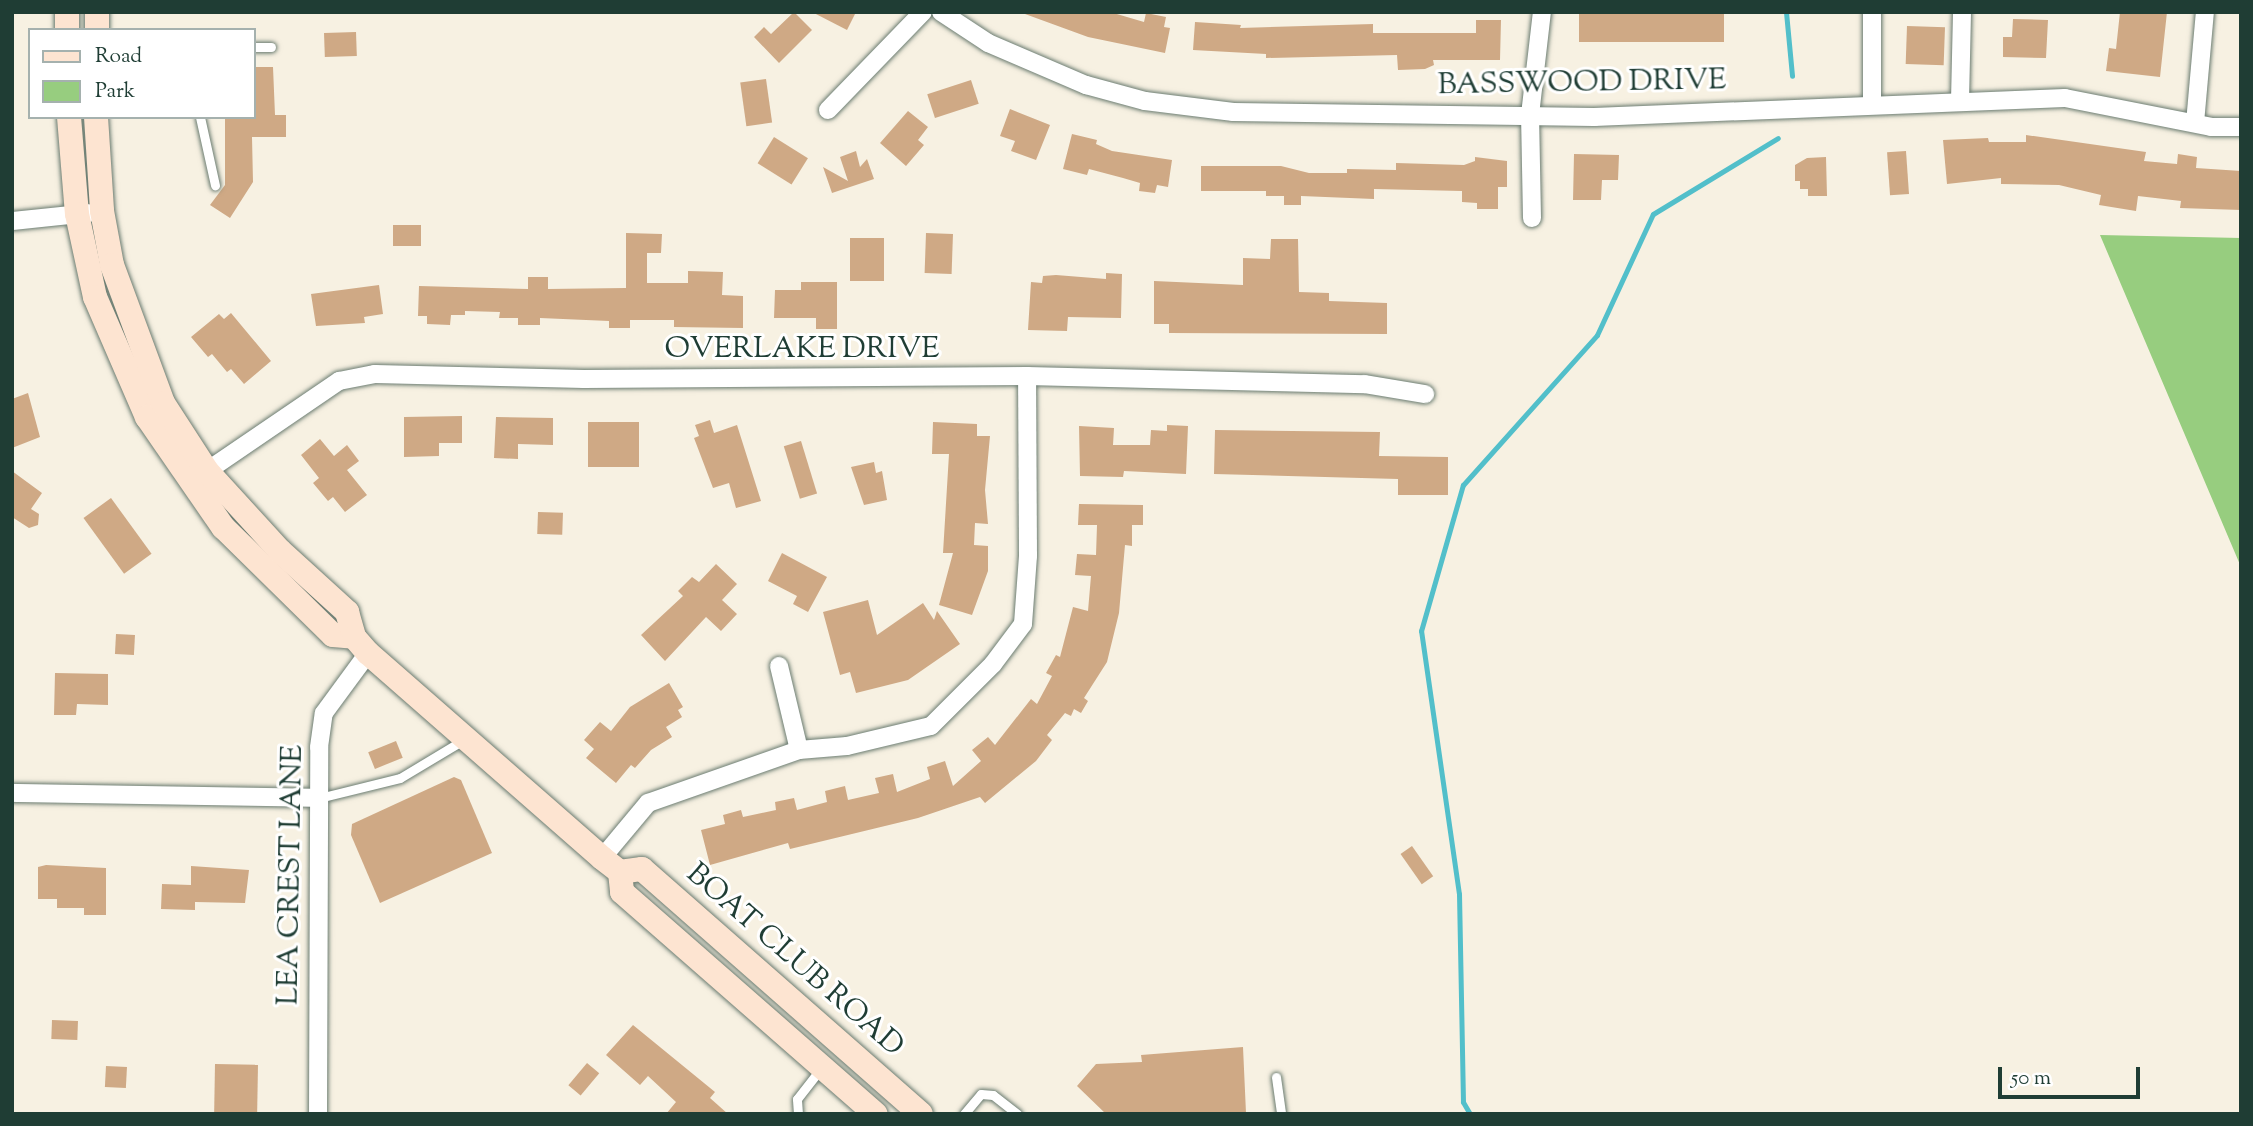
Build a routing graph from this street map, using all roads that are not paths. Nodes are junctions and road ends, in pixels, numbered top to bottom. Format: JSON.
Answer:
{"nodes":[{"id":1,"x":923,"y":12,"type":"edge"},
{"id":2,"x":941,"y":12,"type":"edge"},
{"id":3,"x":1542,"y":12,"type":"edge"},
{"id":4,"x":1872,"y":12,"type":"edge"},
{"id":5,"x":1962,"y":12,"type":"edge"},
{"id":6,"x":2204,"y":12,"type":"edge"},
{"id":7,"x":256,"y":47,"type":"edge"},
{"id":8,"x":271,"y":47,"type":"dead end"},
{"id":9,"x":1960,"y":101,"type":"junction"},
{"id":10,"x":1872,"y":105,"type":"junction"},
{"id":11,"x":828,"y":110,"type":"dead end"},
{"id":12,"x":1530,"y":115,"type":"junction"},
{"id":13,"x":69,"y":119,"type":"edge"},
{"id":14,"x":96,"y":119,"type":"edge"},
{"id":15,"x":200,"y":119,"type":"edge"},
{"id":16,"x":2195,"y":123,"type":"junction"},
{"id":17,"x":2241,"y":127,"type":"edge"},
{"id":18,"x":215,"y":185,"type":"dead end"},
{"id":19,"x":102,"y":211,"type":"junction"},
{"id":20,"x":77,"y":214,"type":"junction"},
{"id":21,"x":1532,"y":218,"type":"dead end"},
{"id":22,"x":12,"y":221,"type":"edge"},
{"id":23,"x":1027,"y":376,"type":"junction"},
{"id":24,"x":1425,"y":394,"type":"dead end"},
{"id":25,"x":207,"y":471,"type":"junction"},
{"id":26,"x":361,"y":645,"type":"junction"},
{"id":27,"x":779,"y":666,"type":"dead end"},
{"id":28,"x":467,"y":738,"type":"junction"},
{"id":29,"x":799,"y":750,"type":"junction"},
{"id":30,"x":12,"y":793,"type":"edge"},
{"id":31,"x":319,"y":798,"type":"junction"},
{"id":32,"x":611,"y":865,"type":"junction"},
{"id":33,"x":822,"y":1066,"type":"junction"},
{"id":34,"x":1276,"y":1077,"type":"dead end"},
{"id":35,"x":867,"y":1111,"type":"edge"},
{"id":36,"x":318,"y":1114,"type":"edge"},
{"id":37,"x":798,"y":1114,"type":"edge"},
{"id":38,"x":921,"y":1114,"type":"edge"},
{"id":39,"x":964,"y":1114,"type":"edge"},
{"id":40,"x":1017,"y":1114,"type":"edge"},
{"id":41,"x":1281,"y":1114,"type":"edge"}],
"edges":[{"from":1,"to":11,"type":"street"},
{"from":2,"to":12,"type":"street","name":"BASSWOOD DRIVE"},
{"from":3,"to":12,"type":"street"},
{"from":4,"to":10,"type":"street"},
{"from":5,"to":9,"type":"street"},
{"from":6,"to":16,"type":"street"},
{"from":7,"to":8,"type":"lane"},
{"from":9,"to":10,"type":"street","name":"BASSWOOD DRIVE"},
{"from":9,"to":16,"type":"street","name":"BASSWOOD DRIVE"},
{"from":10,"to":12,"type":"street","name":"BASSWOOD DRIVE"},
{"from":12,"to":21,"type":"street"},
{"from":13,"to":20,"type":"main road","name":"BOAT CLUB ROAD"},
{"from":14,"to":19,"type":"main road","name":"BOAT CLUB ROAD"},
{"from":15,"to":18,"type":"lane"},
{"from":16,"to":17,"type":"street","name":"BASSWOOD DRIVE"},
{"from":19,"to":20,"type":"street"},
{"from":19,"to":25,"type":"main road","name":"BOAT CLUB ROAD"},
{"from":20,"to":22,"type":"street"},
{"from":20,"to":26,"type":"main road","name":"BOAT CLUB ROAD"},
{"from":23,"to":24,"type":"street","name":"OVERLAKE DRIVE"},
{"from":23,"to":25,"type":"street","name":"OVERLAKE DRIVE"},
{"from":23,"to":29,"type":"street"},
{"from":25,"to":26,"type":"main road","name":"BOAT CLUB ROAD"},
{"from":26,"to":28,"type":"main road","name":"BOAT CLUB ROAD"},
{"from":26,"to":31,"type":"street","name":"LEA CREST LANE"},
{"from":27,"to":29,"type":"street"},
{"from":28,"to":31,"type":"lane"},
{"from":28,"to":32,"type":"main road","name":"BOAT CLUB ROAD"},
{"from":29,"to":32,"type":"street"},
{"from":30,"to":31,"type":"street"},
{"from":31,"to":36,"type":"street","name":"LEA CREST LANE"},
{"from":32,"to":33,"type":"main road","name":"BOAT CLUB ROAD"},
{"from":32,"to":38,"type":"main road","name":"BOAT CLUB ROAD"},
{"from":33,"to":35,"type":"main road","name":"BOAT CLUB ROAD"},
{"from":33,"to":37,"type":"lane"},
{"from":34,"to":41,"type":"lane"},
{"from":39,"to":40,"type":"lane"}]}
